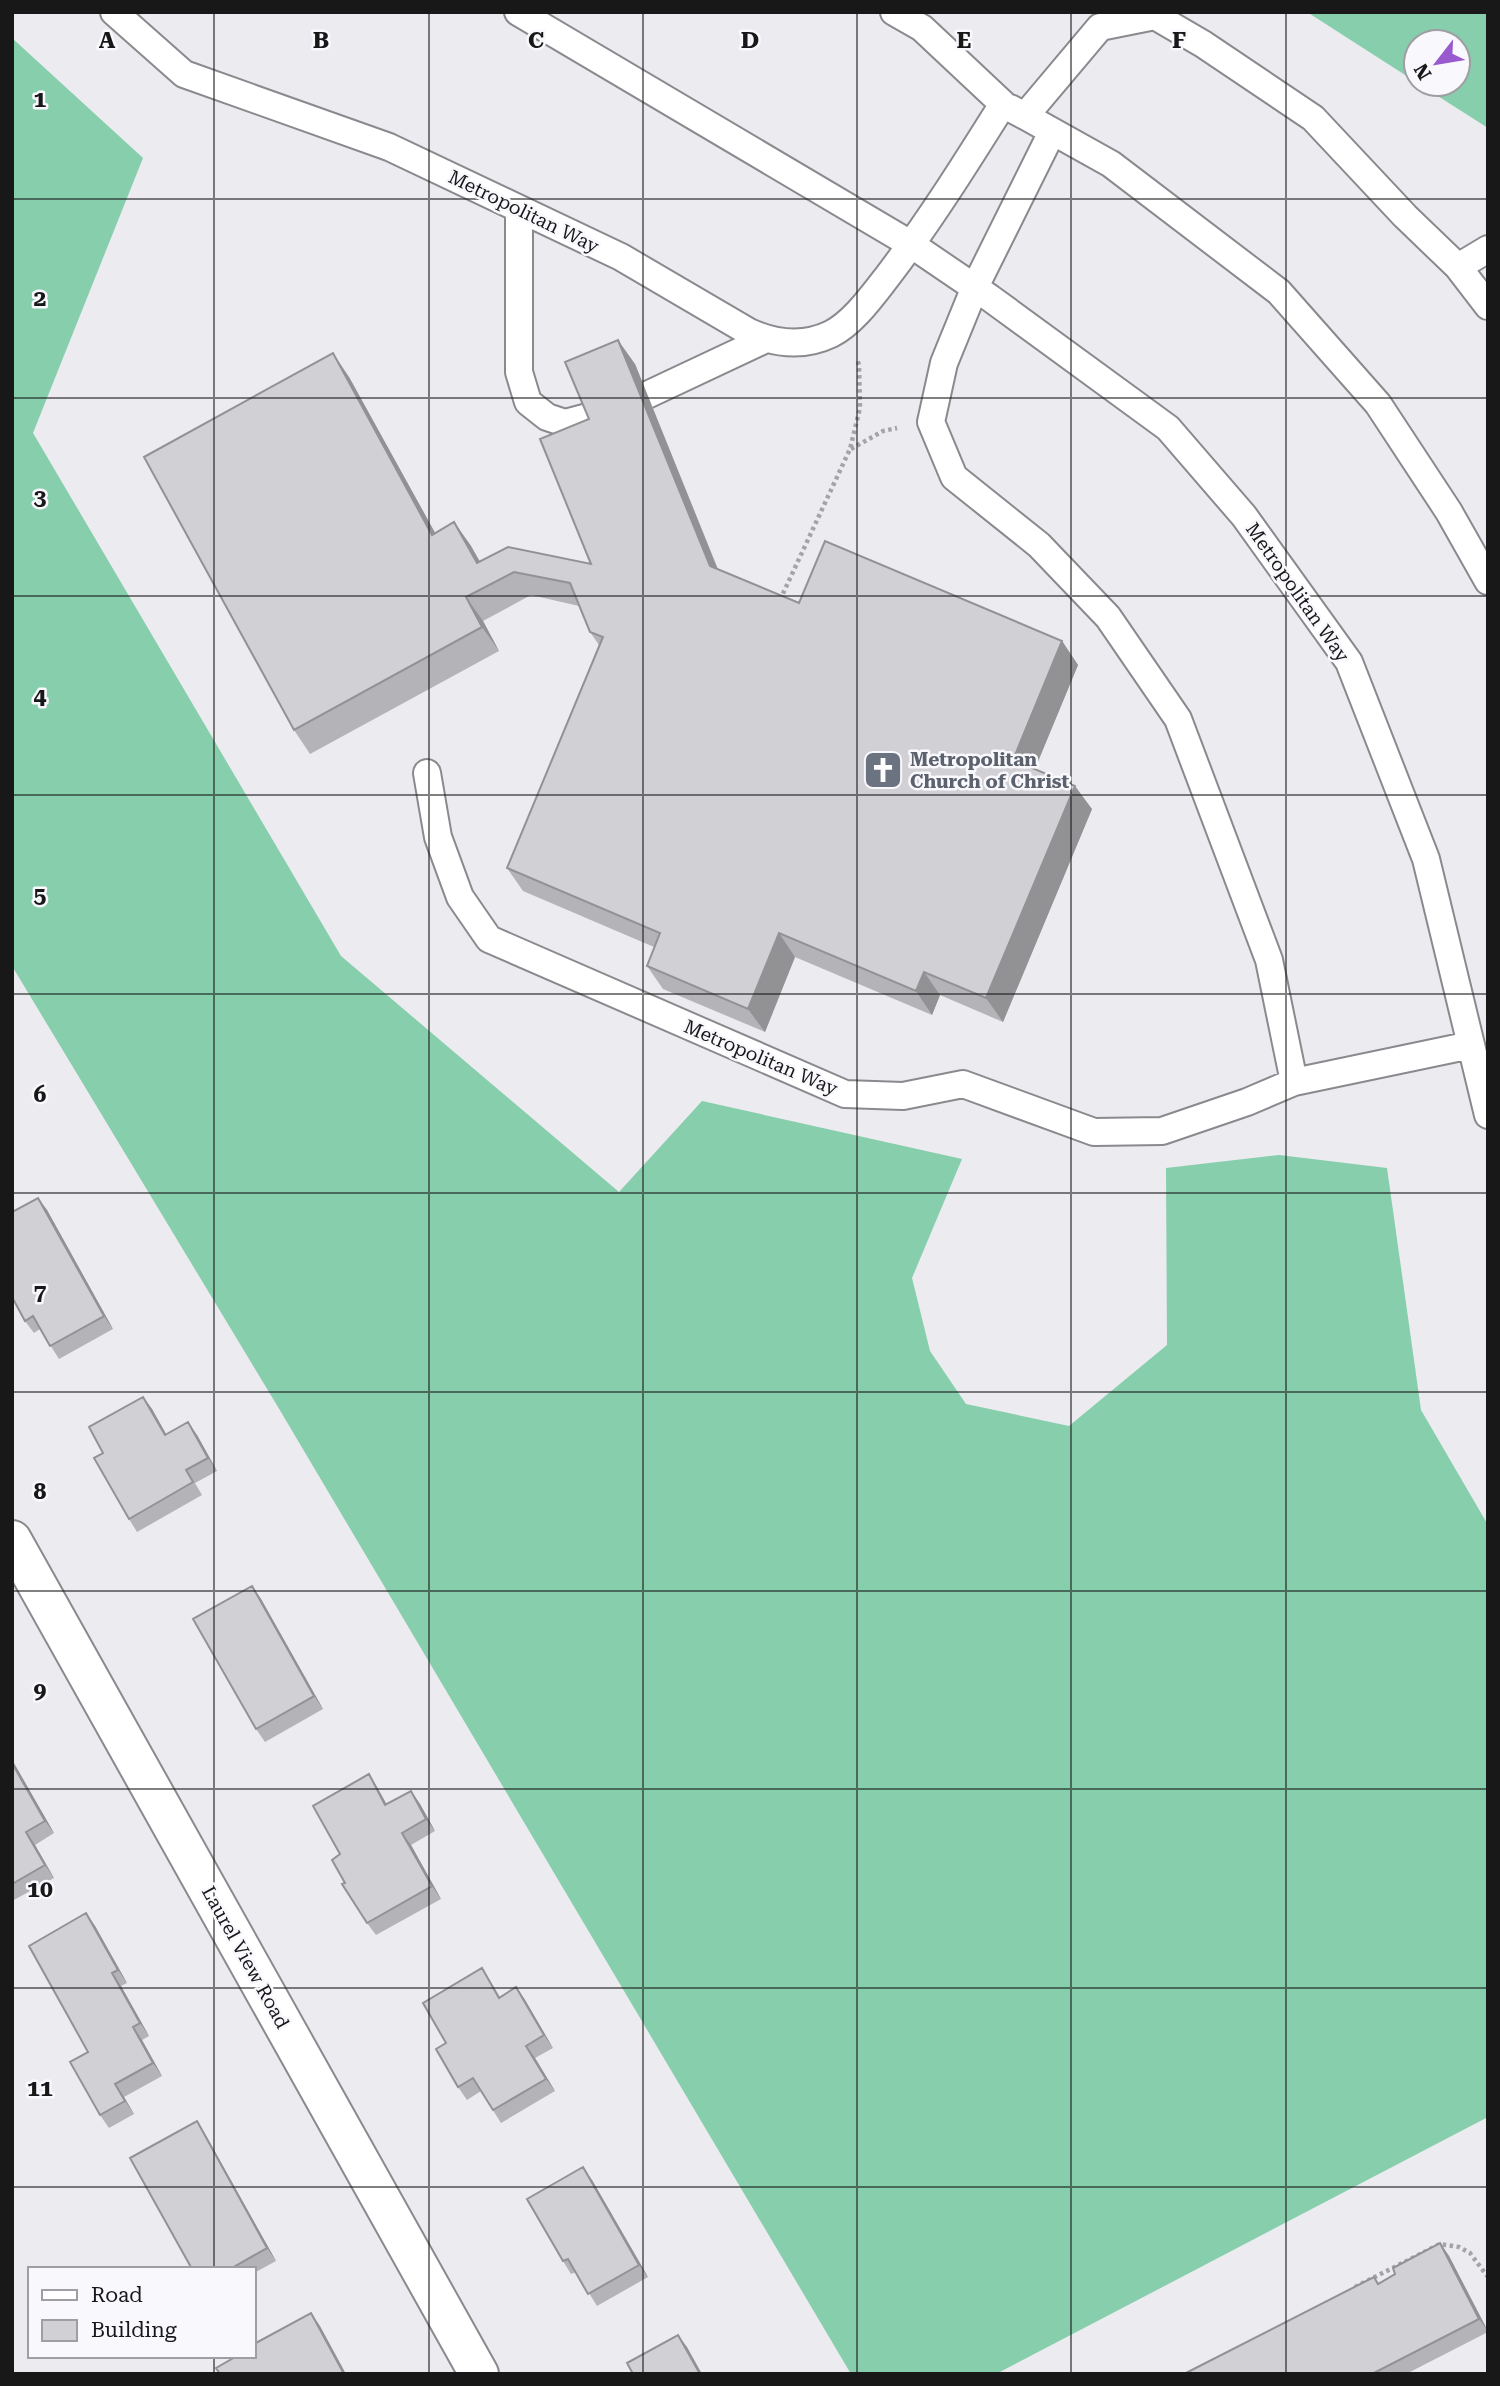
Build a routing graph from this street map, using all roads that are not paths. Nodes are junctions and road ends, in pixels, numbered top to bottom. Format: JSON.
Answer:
{"nodes":[{"id":1,"x":114,"y":12,"type":"edge"},
{"id":2,"x":518,"y":12,"type":"edge"},
{"id":3,"x":894,"y":12,"type":"edge"},
{"id":4,"x":1014,"y":110,"type":"junction"},
{"id":5,"x":1052,"y":132,"type":"junction"},
{"id":6,"x":519,"y":209,"type":"junction"},
{"id":7,"x":912,"y":245,"type":"junction"},
{"id":8,"x":1488,"y":249,"type":"edge"},
{"id":9,"x":1458,"y":267,"type":"junction"},
{"id":10,"x":975,"y":288,"type":"junction"},
{"id":11,"x":1488,"y":306,"type":"edge"},
{"id":12,"x":766,"y":339,"type":"junction"},
{"id":13,"x":647,"y":395,"type":"dead end"},
{"id":14,"x":595,"y":415,"type":"edge"},
{"id":15,"x":1488,"y":581,"type":"edge"},
{"id":16,"x":427,"y":773,"type":"dead end"},
{"id":17,"x":1471,"y":1045,"type":"junction"},
{"id":18,"x":1294,"y":1082,"type":"junction"},
{"id":19,"x":1488,"y":1115,"type":"edge"},
{"id":20,"x":12,"y":1540,"type":"edge"},
{"id":21,"x":479,"y":2374,"type":"edge"}],
"edges":[{"from":1,"to":6,"type":"lane","name":"Metropolitan Way"},
{"from":2,"to":7,"type":"lane","name":"Metropolitan Way"},
{"from":3,"to":4,"type":"lane"},
{"from":4,"to":5,"type":"lane"},
{"from":4,"to":7,"type":"lane","name":"Metropolitan Way"},
{"from":4,"to":9,"type":"lane","name":"Metropolitan Way"},
{"from":5,"to":10,"type":"lane"},
{"from":5,"to":15,"type":"lane"},
{"from":6,"to":12,"type":"lane","name":"Metropolitan Way"},
{"from":6,"to":14,"type":"lane"},
{"from":7,"to":10,"type":"lane","name":"Metropolitan Way"},
{"from":7,"to":12,"type":"lane","name":"Metropolitan Way"},
{"from":8,"to":9,"type":"lane"},
{"from":9,"to":11,"type":"lane","name":"Metropolitan Way"},
{"from":10,"to":17,"type":"lane","name":"Metropolitan Way"},
{"from":10,"to":18,"type":"lane"},
{"from":12,"to":13,"type":"lane"},
{"from":16,"to":18,"type":"lane","name":"Metropolitan Way"},
{"from":17,"to":18,"type":"lane","name":"Metropolitan Way"},
{"from":17,"to":19,"type":"lane","name":"Metropolitan Way"},
{"from":20,"to":21,"type":"street","name":"Laurel View Road"}]}
